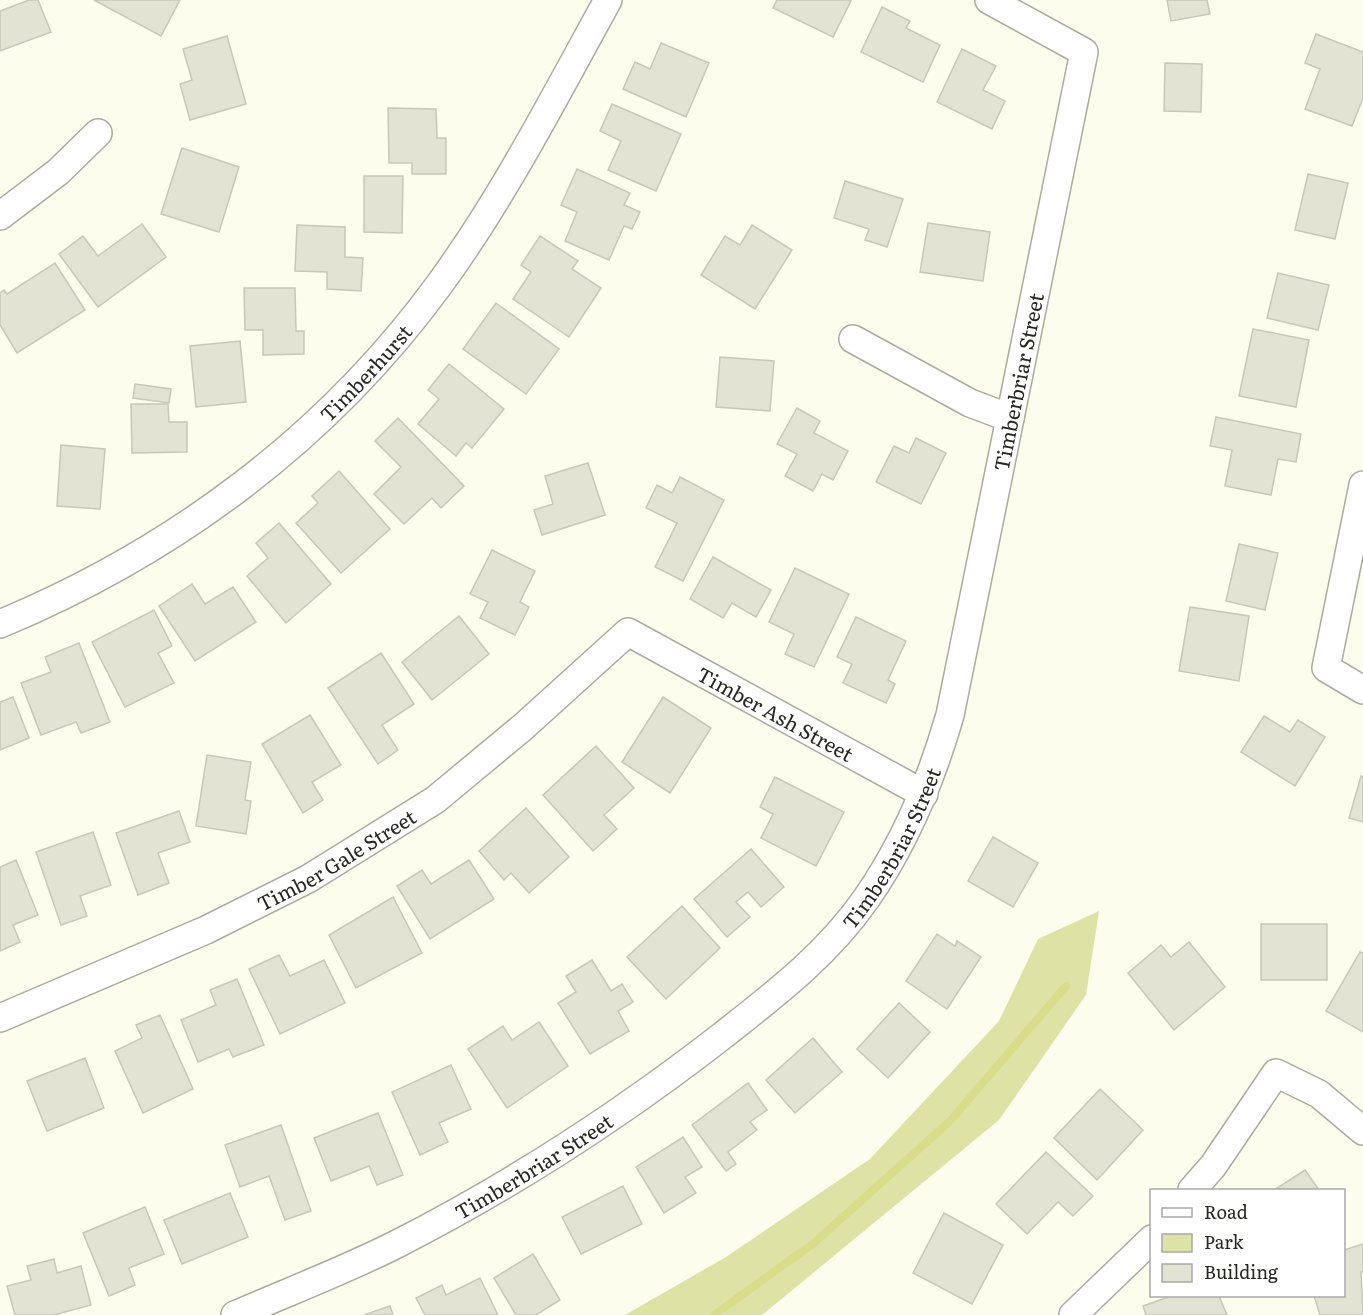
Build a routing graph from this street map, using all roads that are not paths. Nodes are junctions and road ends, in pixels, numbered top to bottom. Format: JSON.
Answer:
{"nodes":[{"id":1,"x":608,"y":0,"type":"edge"},
{"id":2,"x":989,"y":0,"type":"edge"},
{"id":3,"x":98,"y":133,"type":"dead end"},
{"id":4,"x":0,"y":216,"type":"edge"},
{"id":5,"x":853,"y":339,"type":"dead end"},
{"id":6,"x":1010,"y":418,"type":"junction"},
{"id":7,"x":1363,"y":485,"type":"edge"},
{"id":8,"x":0,"y":624,"type":"edge"},
{"id":9,"x":628,"y":632,"type":"joint"},
{"id":10,"x":1363,"y":690,"type":"edge"},
{"id":11,"x":924,"y":794,"type":"junction"},
{"id":12,"x":0,"y":1018,"type":"edge"},
{"id":13,"x":1363,"y":1131,"type":"edge"},
{"id":14,"x":1194,"y":1189,"type":"edge"},
{"id":15,"x":1150,"y":1241,"type":"edge"},
{"id":16,"x":235,"y":1315,"type":"edge"},
{"id":17,"x":1073,"y":1315,"type":"edge"}],
"edges":[{"from":1,"to":8,"type":"street","name":"Timberhurst"},
{"from":2,"to":6,"type":"street","name":"Timberbriar Street"},
{"from":3,"to":4,"type":"street"},
{"from":5,"to":6,"type":"street"},
{"from":6,"to":11,"type":"street","name":"Timberbriar Street"},
{"from":7,"to":10,"type":"street"},
{"from":9,"to":11,"type":"street","name":"Timber Ash Street"},
{"from":9,"to":12,"type":"street","name":"Timber Gale Street"},
{"from":11,"to":16,"type":"street","name":"Timberbriar Street"},
{"from":13,"to":14,"type":"street"},
{"from":15,"to":17,"type":"street"}]}
